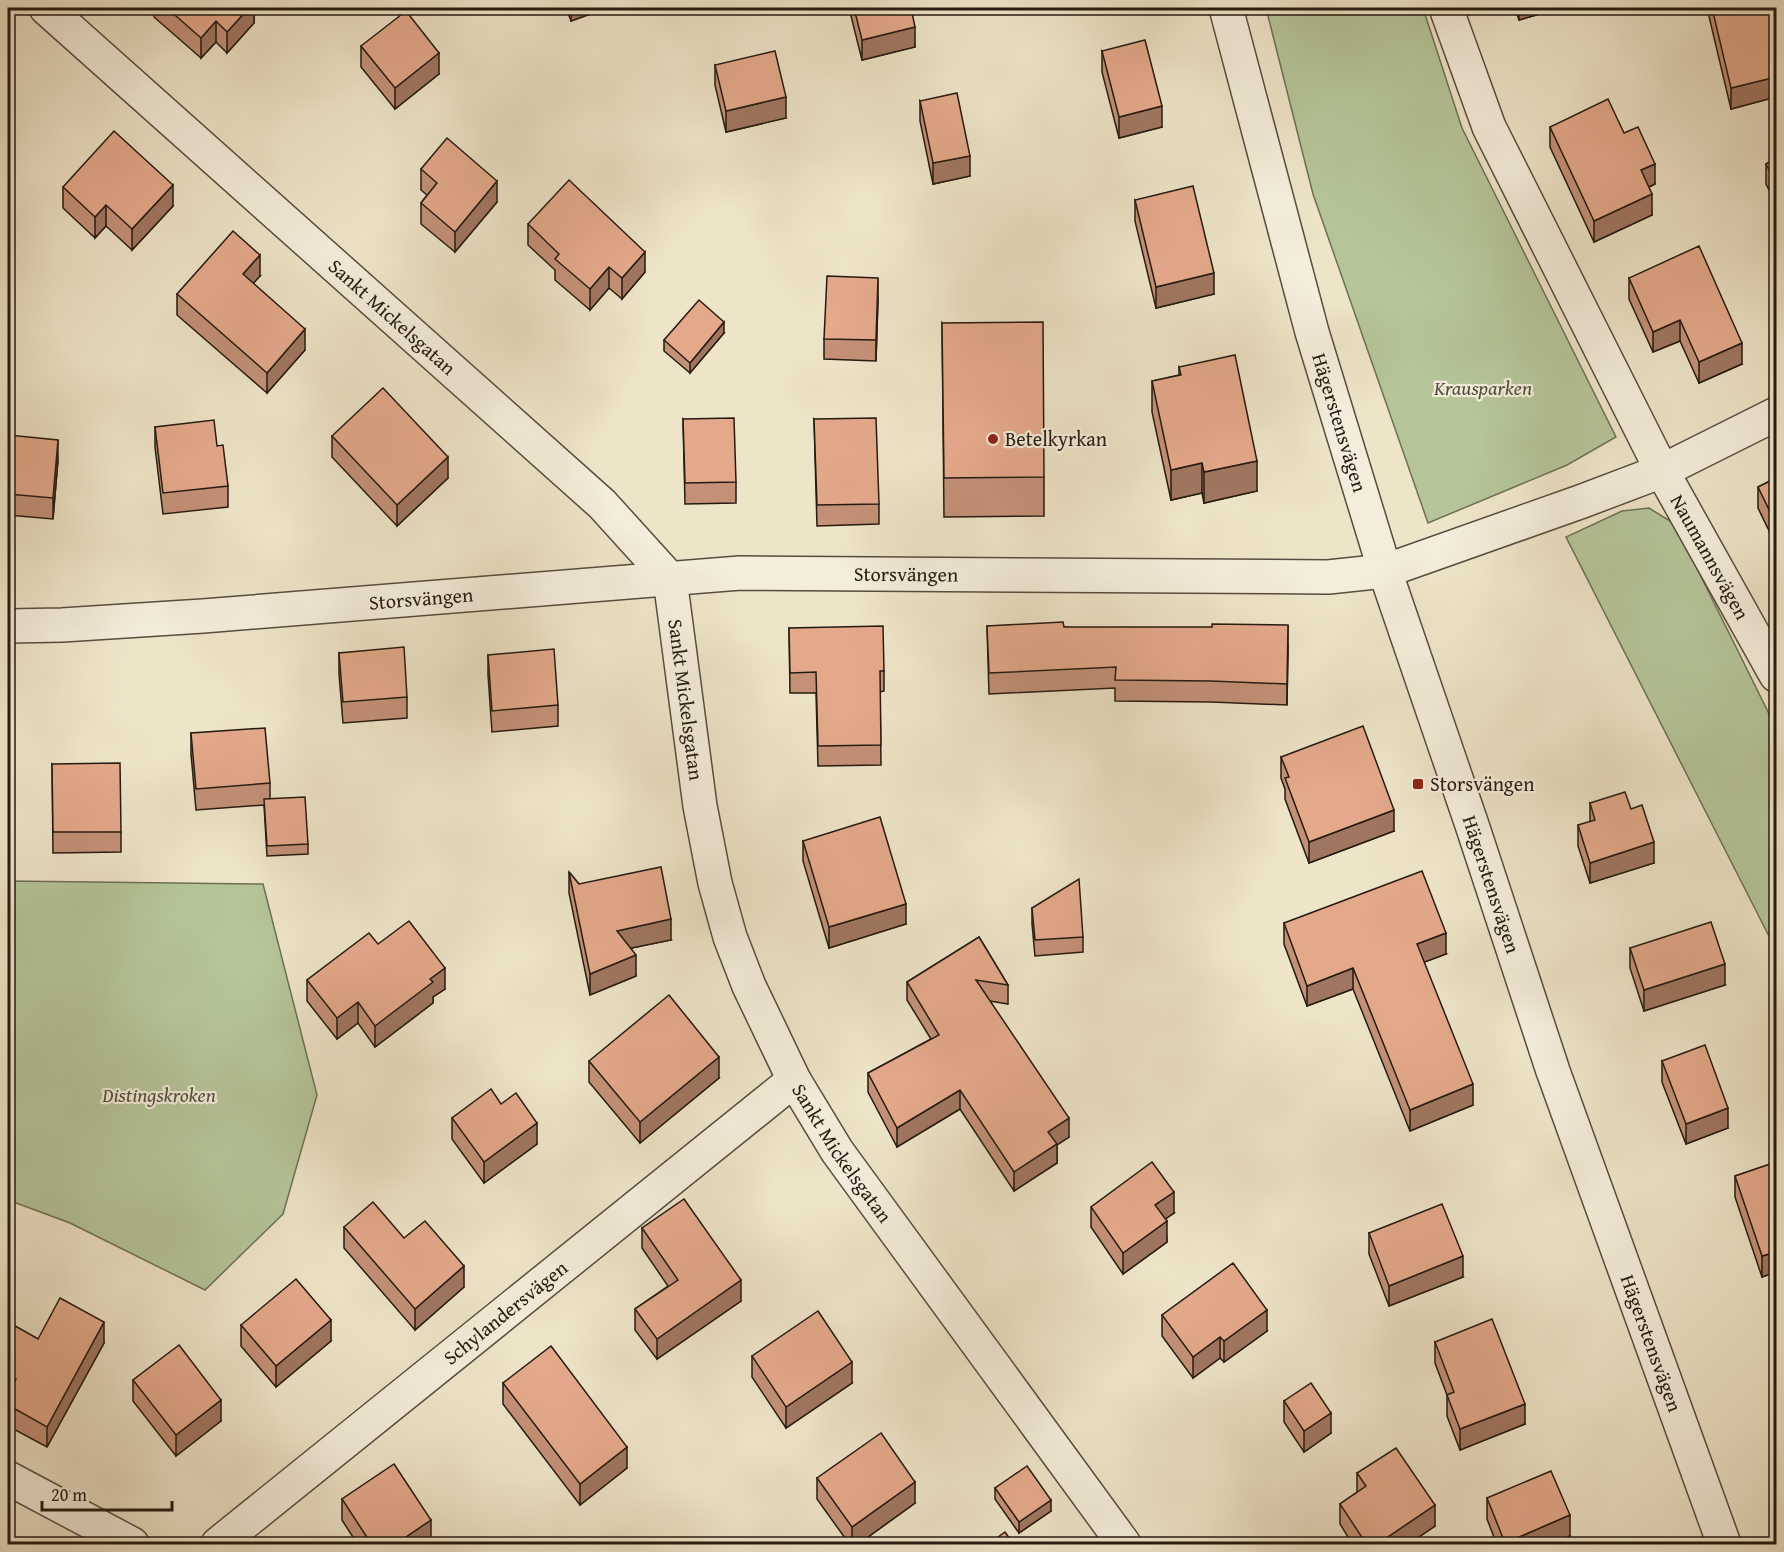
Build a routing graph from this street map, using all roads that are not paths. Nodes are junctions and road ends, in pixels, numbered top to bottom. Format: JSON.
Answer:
{"nodes":[{"id":1,"x":46,"y":8,"type":"edge"},
{"id":2,"x":1226,"y":8,"type":"edge"},
{"id":3,"x":1446,"y":8,"type":"edge"},
{"id":4,"x":1776,"y":414,"type":"edge"},
{"id":5,"x":1662,"y":471,"type":"junction"},
{"id":6,"x":1385,"y":572,"type":"junction"},
{"id":7,"x":670,"y":579,"type":"junction"},
{"id":8,"x":8,"y":626,"type":"edge"},
{"id":9,"x":1776,"y":675,"type":"edge"},
{"id":10,"x":794,"y":1080,"type":"junction"},
{"id":11,"x":8,"y":1478,"type":"edge"},
{"id":12,"x":132,"y":1545,"type":"edge"},
{"id":13,"x":218,"y":1545,"type":"edge"},
{"id":14,"x":1124,"y":1545,"type":"edge"},
{"id":15,"x":1724,"y":1545,"type":"edge"}],
"edges":[{"from":1,"to":7,"type":"street","name":"Sankt Mickelsgatan"},
{"from":2,"to":6,"type":"street","name":"Hägerstensvägen"},
{"from":3,"to":5,"type":"street"},
{"from":4,"to":5,"type":"street","name":"Storsvängen"},
{"from":5,"to":6,"type":"street","name":"Storsvängen"},
{"from":5,"to":9,"type":"street","name":"Naumannsvägen"},
{"from":6,"to":7,"type":"street","name":"Storsvängen"},
{"from":6,"to":15,"type":"street","name":"Hägerstensvägen"},
{"from":7,"to":8,"type":"street","name":"Storsvängen"},
{"from":7,"to":10,"type":"street","name":"Sankt Mickelsgatan"},
{"from":10,"to":13,"type":"street","name":"Schylandersvägen"},
{"from":10,"to":14,"type":"street","name":"Sankt Mickelsgatan"},
{"from":11,"to":12,"type":"street"}]}
